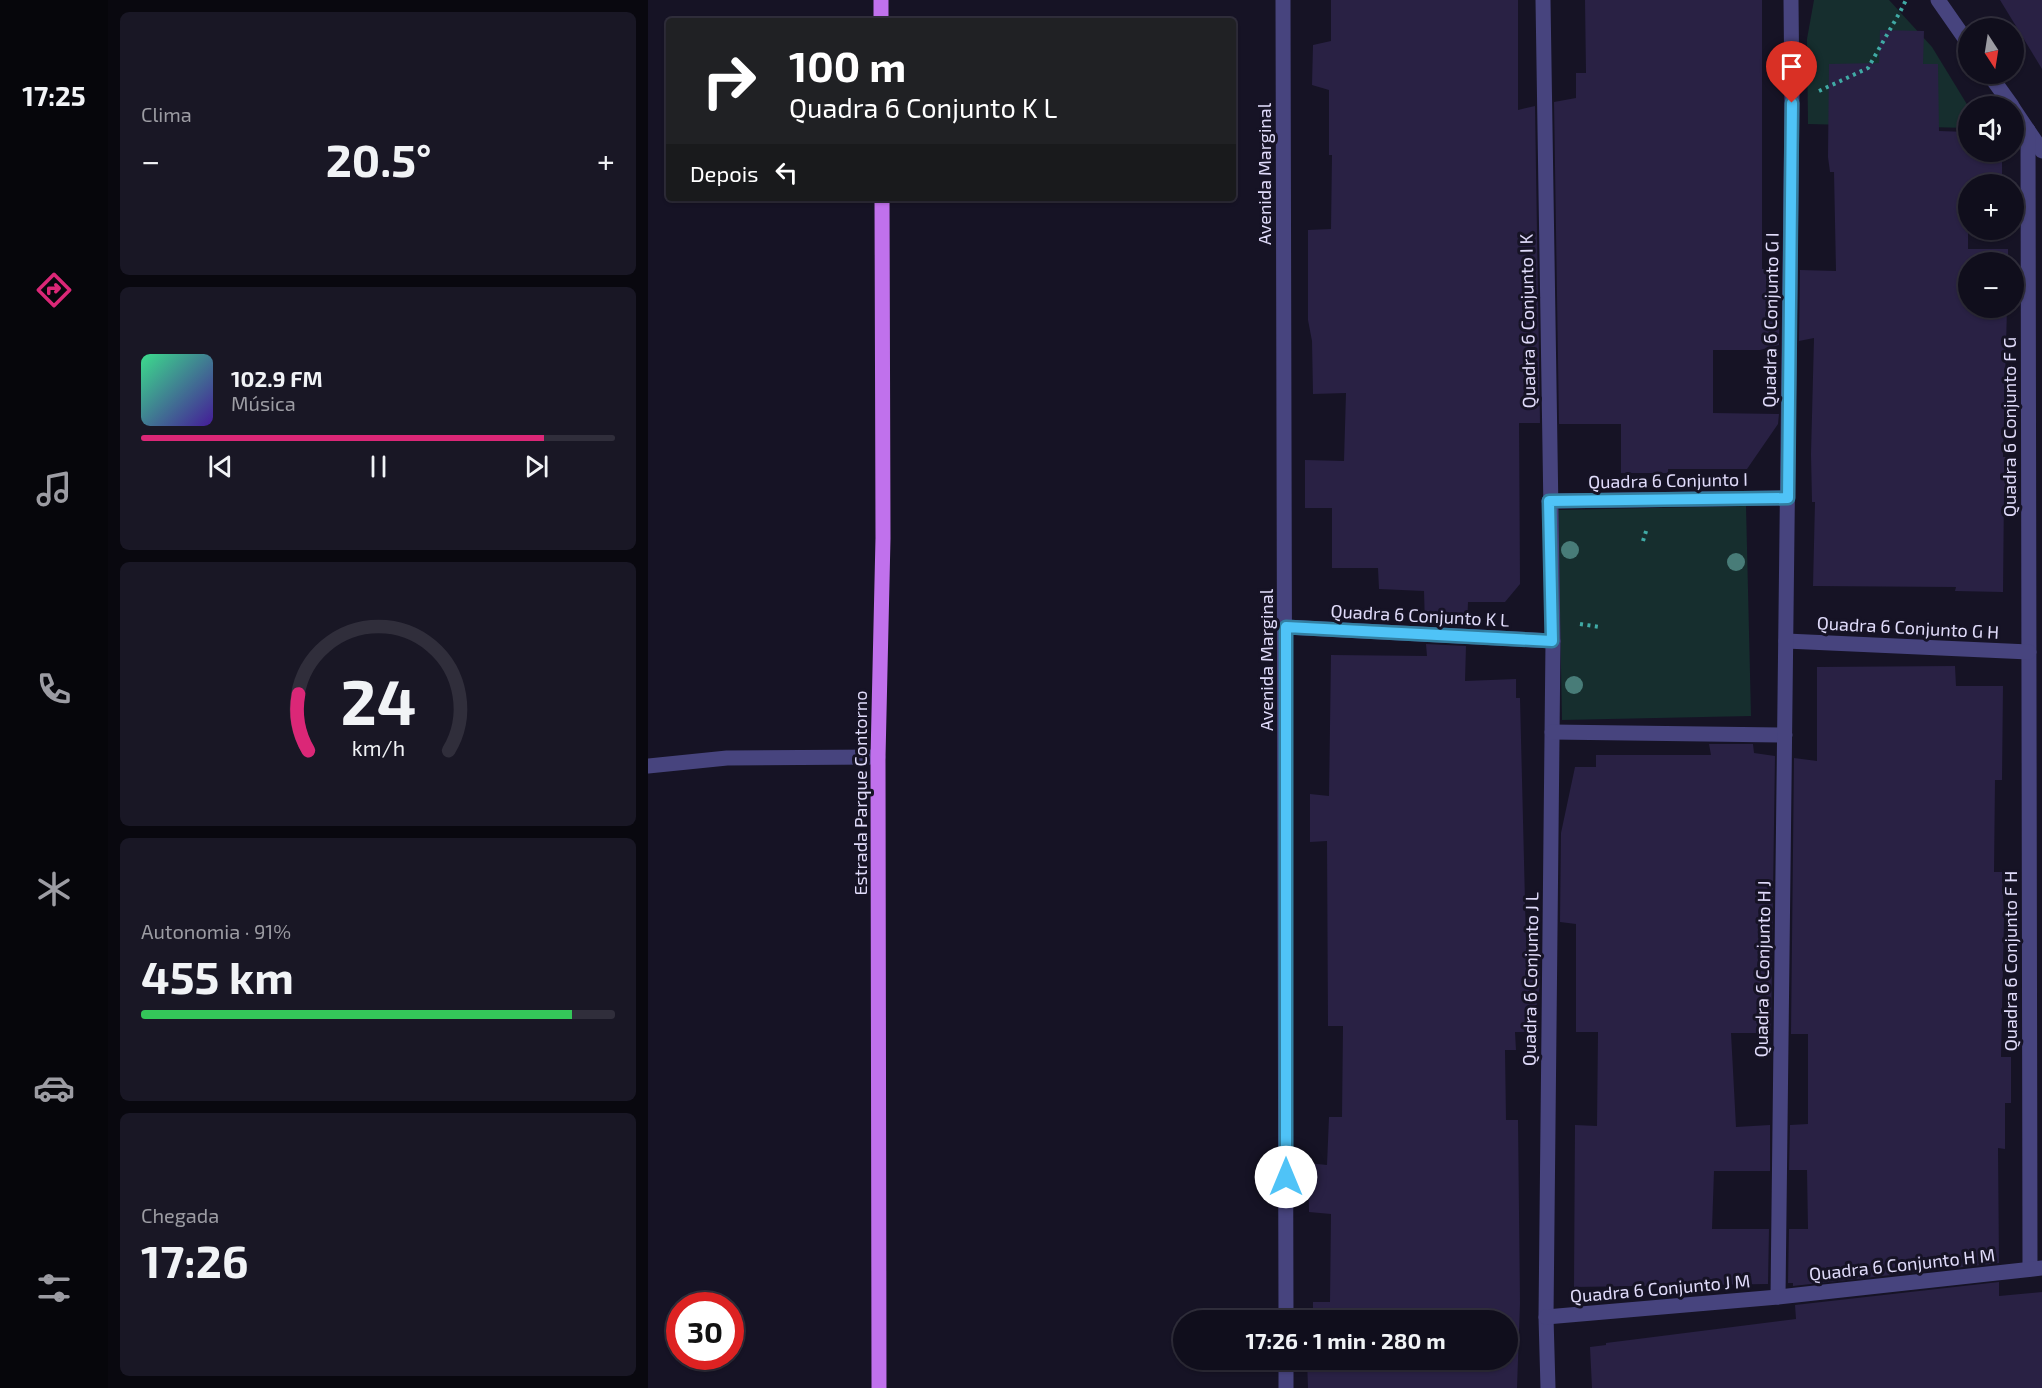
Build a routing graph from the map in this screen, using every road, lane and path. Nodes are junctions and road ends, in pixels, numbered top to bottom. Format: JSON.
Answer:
{"nodes":[{"id":1,"x":881,"y":0,"type":"edge"},
{"id":2,"x":1283,"y":0,"type":"edge"},
{"id":3,"x":1542,"y":0,"type":"edge"},
{"id":4,"x":1791,"y":0,"type":"edge"},
{"id":5,"x":1905,"y":0,"type":"edge"},
{"id":6,"x":1938,"y":0,"type":"edge"},
{"id":7,"x":881,"y":18,"type":"edge"},
{"id":8,"x":1958,"y":29,"type":"edge"},
{"id":9,"x":1792,"y":103,"type":"junction"},
{"id":10,"x":2024,"y":124,"type":"edge"},
{"id":11,"x":2028,"y":130,"type":"junction"},
{"id":12,"x":2042,"y":151,"type":"edge"},
{"id":13,"x":882,"y":201,"type":"edge"},
{"id":14,"x":1788,"y":498,"type":"junction"},
{"id":15,"x":1549,"y":501,"type":"junction"},
{"id":16,"x":1286,"y":627,"type":"junction"},
{"id":17,"x":1552,"y":641,"type":"junction"},
{"id":18,"x":1786,"y":641,"type":"junction"},
{"id":19,"x":2029,"y":652,"type":"junction"},
{"id":20,"x":1552,"y":732,"type":"junction"},
{"id":21,"x":1785,"y":735,"type":"junction"},
{"id":22,"x":878,"y":757,"type":"junction"},
{"id":23,"x":648,"y":766,"type":"edge"},
{"id":24,"x":2036,"y":1268,"type":"edge"},
{"id":25,"x":1778,"y":1297,"type":"junction"},
{"id":26,"x":1286,"y":1310,"type":"edge"},
{"id":27,"x":1546,"y":1317,"type":"junction"},
{"id":28,"x":1286,"y":1370,"type":"edge"},
{"id":29,"x":879,"y":1388,"type":"edge"},
{"id":30,"x":1286,"y":1388,"type":"edge"},
{"id":31,"x":1548,"y":1388,"type":"edge"}],
"edges":[{"from":1,"to":7,"type":"main road"},
{"from":2,"to":16,"type":"street","name":"Avenida Marginal"},
{"from":3,"to":15,"type":"street","name":"Quadra 6 Conjunto I K"},
{"from":4,"to":9,"type":"street","name":"Quadra 6 Conjunto G I"},
{"from":5,"to":9,"type":"path"},
{"from":6,"to":8,"type":"street"},
{"from":9,"to":14,"type":"street","name":"Quadra 6 Conjunto G I"},
{"from":10,"to":11,"type":"street"},
{"from":11,"to":12,"type":"street"},
{"from":11,"to":19,"type":"street","name":"Quadra 6 Conjunto F G"},
{"from":13,"to":22,"type":"main road","name":"Estrada Parque Contorno"},
{"from":14,"to":15,"type":"street","name":"Quadra 6 Conjunto I"},
{"from":14,"to":18,"type":"street","name":"Quadra 6 Conjunto G I"},
{"from":15,"to":17,"type":"street","name":"Quadra 6 Conjunto I K"},
{"from":16,"to":17,"type":"street","name":"Quadra 6 Conjunto K L"},
{"from":16,"to":26,"type":"street","name":"Avenida Marginal"},
{"from":17,"to":20,"type":"street","name":"Quadra 6 Conjunto J L"},
{"from":18,"to":19,"type":"street","name":"Quadra 6 Conjunto G H"},
{"from":18,"to":21,"type":"street","name":"Quadra 6 Conjunto H J"},
{"from":19,"to":24,"type":"street","name":"Quadra 6 Conjunto F H"},
{"from":20,"to":21,"type":"street"},
{"from":20,"to":27,"type":"street","name":"Quadra 6 Conjunto J L"},
{"from":21,"to":25,"type":"street","name":"Quadra 6 Conjunto H J"},
{"from":22,"to":23,"type":"street"},
{"from":22,"to":29,"type":"main road","name":"Estrada Parque Contorno"},
{"from":24,"to":25,"type":"street","name":"Quadra 6 Conjunto H M"},
{"from":25,"to":27,"type":"street","name":"Quadra 6 Conjunto J M"},
{"from":27,"to":31,"type":"street","name":"Quadra 6 Conjunto J L"},
{"from":28,"to":30,"type":"street"}]}
